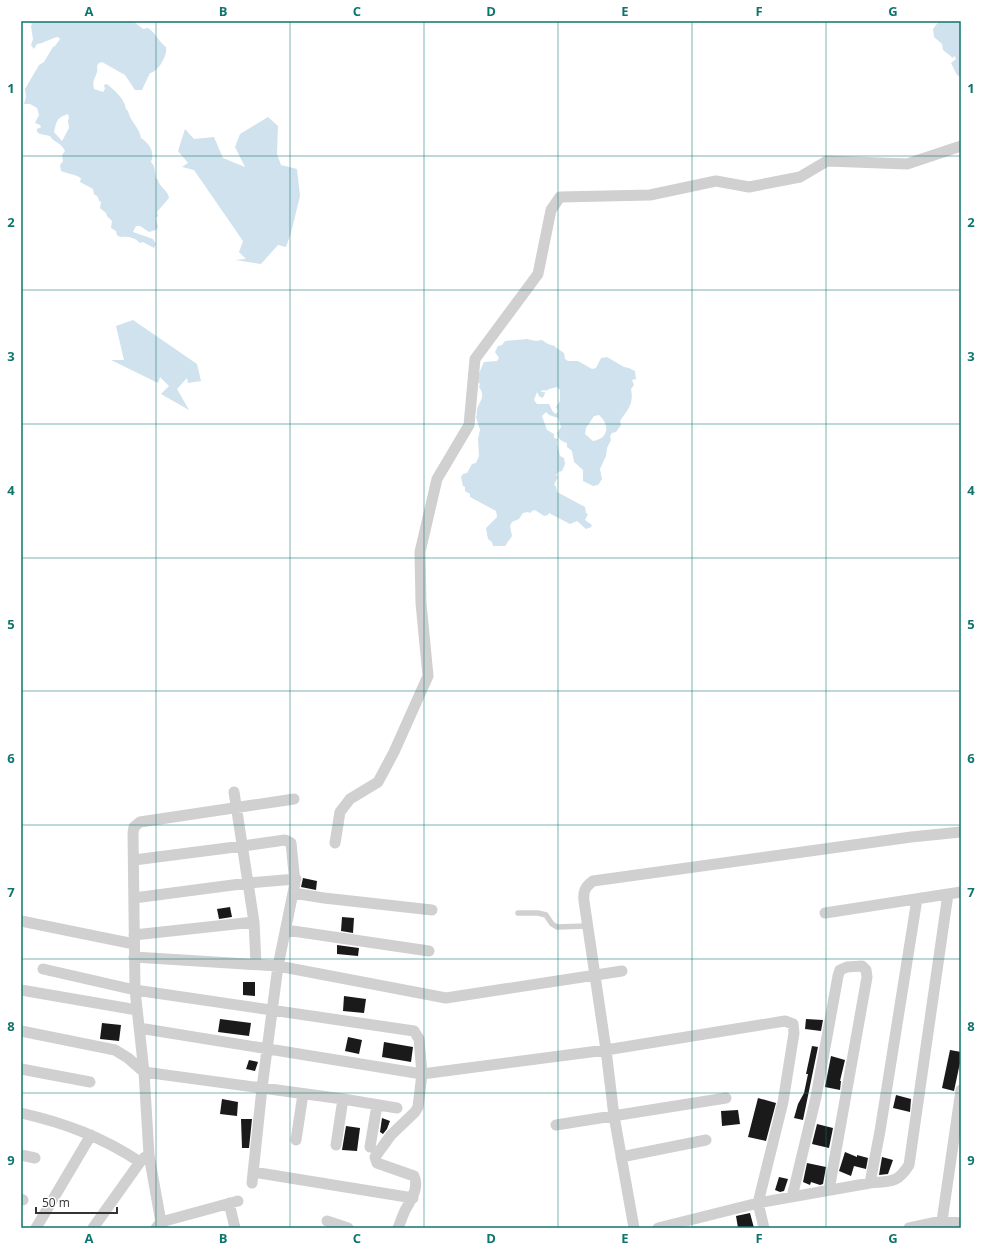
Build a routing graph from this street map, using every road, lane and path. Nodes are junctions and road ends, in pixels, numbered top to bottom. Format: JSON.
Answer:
{"nodes":[{"id":1,"x":961,"y":146,"type":"edge"},
{"id":2,"x":234,"y":792,"type":"dead end"},
{"id":3,"x":294,"y":799,"type":"dead end"},
{"id":4,"x":236,"y":807,"type":"junction"},
{"id":5,"x":961,"y":832,"type":"edge"},
{"id":6,"x":335,"y":843,"type":"dead end"},
{"id":7,"x":242,"y":846,"type":"junction"},
{"id":8,"x":134,"y":860,"type":"junction"},
{"id":9,"x":296,"y":879,"type":"junction"},
{"id":10,"x":248,"y":883,"type":"junction"},
{"id":11,"x":961,"y":892,"type":"edge"},
{"id":12,"x":293,"y":893,"type":"junction"},
{"id":13,"x":948,"y":894,"type":"junction"},
{"id":14,"x":134,"y":898,"type":"junction"},
{"id":15,"x":917,"y":899,"type":"junction"},
{"id":16,"x":432,"y":910,"type":"dead end"},
{"id":17,"x":518,"y":913,"type":"dead end"},
{"id":18,"x":825,"y":913,"type":"dead end"},
{"id":19,"x":21,"y":921,"type":"edge"},
{"id":20,"x":254,"y":922,"type":"junction"},
{"id":21,"x":587,"y":926,"type":"junction"},
{"id":22,"x":286,"y":930,"type":"junction"},
{"id":23,"x":134,"y":939,"type":"junction"},
{"id":24,"x":429,"y":950,"type":"dead end"},
{"id":25,"x":134,"y":957,"type":"junction"},
{"id":26,"x":256,"y":964,"type":"junction"},
{"id":27,"x":278,"y":966,"type":"junction"},
{"id":28,"x":43,"y":969,"type":"dead end"},
{"id":29,"x":622,"y":971,"type":"dead end"},
{"id":30,"x":595,"y":975,"type":"junction"},
{"id":31,"x":21,"y":990,"type":"edge"},
{"id":32,"x":135,"y":990,"type":"junction"},
{"id":33,"x":137,"y":1010,"type":"junction"},
{"id":34,"x":273,"y":1010,"type":"junction"},
{"id":35,"x":139,"y":1028,"type":"junction"},
{"id":36,"x":21,"y":1030,"type":"edge"},
{"id":37,"x":267,"y":1048,"type":"junction"},
{"id":38,"x":606,"y":1050,"type":"junction"},
{"id":39,"x":21,"y":1069,"type":"edge"},
{"id":40,"x":144,"y":1072,"type":"junction"},
{"id":41,"x":422,"y":1074,"type":"junction"},
{"id":42,"x":90,"y":1082,"type":"dead end"},
{"id":43,"x":262,"y":1088,"type":"junction"},
{"id":44,"x":961,"y":1090,"type":"edge"},
{"id":45,"x":303,"y":1094,"type":"junction"},
{"id":46,"x":726,"y":1098,"type":"dead end"},
{"id":47,"x":343,"y":1099,"type":"junction"},
{"id":48,"x":377,"y":1105,"type":"junction"},
{"id":49,"x":397,"y":1108,"type":"dead end"},
{"id":50,"x":21,"y":1113,"type":"edge"},
{"id":51,"x":614,"y":1116,"type":"junction"},
{"id":52,"x":556,"y":1125,"type":"dead end"},
{"id":53,"x":92,"y":1135,"type":"junction"},
{"id":54,"x":296,"y":1140,"type":"dead end"},
{"id":55,"x":706,"y":1140,"type":"dead end"},
{"id":56,"x":336,"y":1145,"type":"dead end"},
{"id":57,"x":370,"y":1147,"type":"dead end"},
{"id":58,"x":149,"y":1154,"type":"junction"},
{"id":59,"x":21,"y":1155,"type":"edge"},
{"id":60,"x":621,"y":1157,"type":"junction"},
{"id":61,"x":35,"y":1158,"type":"dead end"},
{"id":62,"x":140,"y":1162,"type":"junction"},
{"id":63,"x":870,"y":1183,"type":"junction"},
{"id":64,"x":830,"y":1190,"type":"junction"},
{"id":65,"x":792,"y":1197,"type":"junction"},
{"id":66,"x":413,"y":1198,"type":"junction"},
{"id":67,"x":758,"y":1203,"type":"junction"},
{"id":68,"x":327,"y":1221,"type":"dead end"},
{"id":69,"x":942,"y":1221,"type":"junction"},
{"id":70,"x":961,"y":1223,"type":"edge"},
{"id":71,"x":694,"y":1224,"type":"edge"},
{"id":72,"x":160,"y":1226,"type":"edge"},
{"id":73,"x":36,"y":1228,"type":"edge"},
{"id":74,"x":93,"y":1228,"type":"edge"},
{"id":75,"x":235,"y":1228,"type":"edge"},
{"id":76,"x":348,"y":1228,"type":"edge"},
{"id":77,"x":398,"y":1228,"type":"edge"},
{"id":78,"x":634,"y":1228,"type":"edge"},
{"id":79,"x":658,"y":1228,"type":"edge"},
{"id":80,"x":764,"y":1228,"type":"edge"},
{"id":81,"x":909,"y":1228,"type":"edge"}],
"edges":[{"from":1,"to":6,"type":"street"},
{"from":2,"to":4,"type":"street"},
{"from":3,"to":4,"type":"street"},
{"from":4,"to":7,"type":"street"},
{"from":4,"to":8,"type":"street"},
{"from":5,"to":21,"type":"street"},
{"from":7,"to":8,"type":"street"},
{"from":7,"to":9,"type":"street"},
{"from":7,"to":10,"type":"street"},
{"from":8,"to":14,"type":"street"},
{"from":9,"to":10,"type":"street"},
{"from":9,"to":12,"type":"street"},
{"from":10,"to":14,"type":"street"},
{"from":10,"to":20,"type":"street"},
{"from":11,"to":13,"type":"street"},
{"from":12,"to":16,"type":"street"},
{"from":12,"to":22,"type":"street"},
{"from":13,"to":15,"type":"street"},
{"from":13,"to":63,"type":"street"},
{"from":14,"to":23,"type":"street"},
{"from":15,"to":18,"type":"street"},
{"from":15,"to":63,"type":"street"},
{"from":17,"to":21,"type":"lane"},
{"from":19,"to":23,"type":"street"},
{"from":20,"to":23,"type":"street"},
{"from":20,"to":26,"type":"street"},
{"from":21,"to":30,"type":"street"},
{"from":22,"to":24,"type":"street"},
{"from":22,"to":27,"type":"street"},
{"from":23,"to":25,"type":"street"},
{"from":25,"to":26,"type":"street"},
{"from":25,"to":32,"type":"street"},
{"from":26,"to":27,"type":"street"},
{"from":27,"to":30,"type":"street"},
{"from":27,"to":34,"type":"street"},
{"from":28,"to":32,"type":"street"},
{"from":29,"to":30,"type":"street"},
{"from":30,"to":38,"type":"street"},
{"from":31,"to":33,"type":"street"},
{"from":32,"to":33,"type":"street"},
{"from":32,"to":34,"type":"street"},
{"from":33,"to":35,"type":"street"},
{"from":34,"to":37,"type":"street"},
{"from":34,"to":41,"type":"street"},
{"from":35,"to":37,"type":"street"},
{"from":35,"to":40,"type":"street"},
{"from":36,"to":40,"type":"street"},
{"from":37,"to":41,"type":"street"},
{"from":37,"to":43,"type":"street"},
{"from":38,"to":41,"type":"street"},
{"from":38,"to":51,"type":"street"},
{"from":38,"to":67,"type":"street"},
{"from":39,"to":42,"type":"street"},
{"from":40,"to":43,"type":"street"},
{"from":40,"to":58,"type":"street"},
{"from":41,"to":66,"type":"street"},
{"from":43,"to":45,"type":"street"},
{"from":43,"to":66,"type":"street"},
{"from":44,"to":69,"type":"street"},
{"from":45,"to":47,"type":"street"},
{"from":45,"to":54,"type":"street"},
{"from":46,"to":51,"type":"street"},
{"from":47,"to":48,"type":"street"},
{"from":47,"to":56,"type":"street"},
{"from":48,"to":49,"type":"street"},
{"from":48,"to":57,"type":"street"},
{"from":50,"to":53,"type":"street"},
{"from":51,"to":52,"type":"street"},
{"from":51,"to":60,"type":"street"},
{"from":53,"to":62,"type":"street"},
{"from":53,"to":73,"type":"street"},
{"from":55,"to":60,"type":"street"},
{"from":58,"to":62,"type":"street"},
{"from":58,"to":72,"type":"street"},
{"from":59,"to":61,"type":"street"},
{"from":60,"to":78,"type":"street"},
{"from":62,"to":74,"type":"street"},
{"from":63,"to":64,"type":"street"},
{"from":64,"to":65,"type":"street"},
{"from":64,"to":65,"type":"street"},
{"from":65,"to":67,"type":"street"},
{"from":66,"to":77,"type":"street"},
{"from":67,"to":71,"type":"street"},
{"from":67,"to":80,"type":"street"},
{"from":68,"to":76,"type":"street"},
{"from":69,"to":70,"type":"street"},
{"from":69,"to":81,"type":"street"},
{"from":71,"to":79,"type":"street"},
{"from":72,"to":75,"type":"street"}]}
